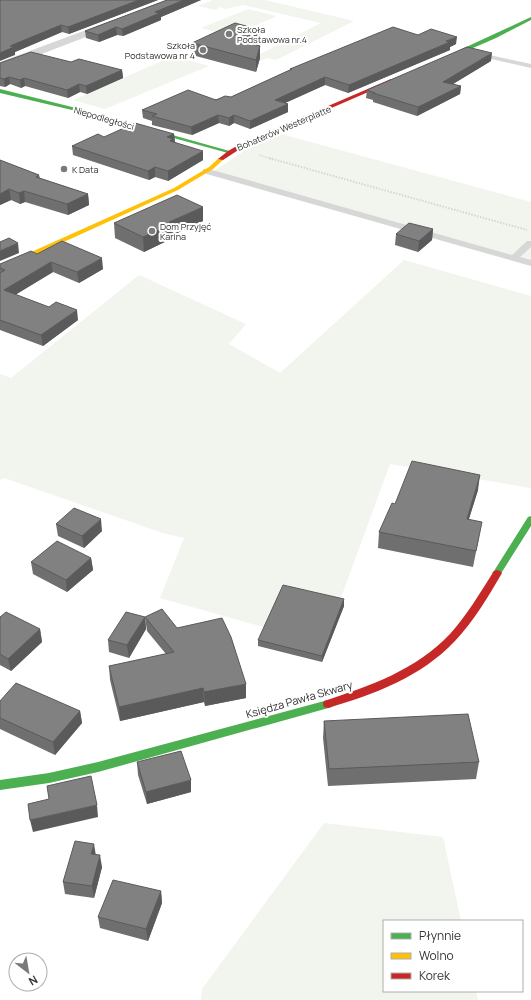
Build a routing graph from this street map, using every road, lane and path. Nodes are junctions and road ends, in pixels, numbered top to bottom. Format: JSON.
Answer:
{"nodes":[{"id":1,"x":126,"y":18,"type":"edge"},
{"id":2,"x":531,"y":18,"type":"edge"},
{"id":3,"x":461,"y":51,"type":"junction"},
{"id":4,"x":435,"y":62,"type":"edge"},
{"id":5,"x":0,"y":66,"type":"edge"},
{"id":6,"x":531,"y":66,"type":"edge"},
{"id":7,"x":401,"y":77,"type":"edge"},
{"id":8,"x":0,"y":91,"type":"edge"},
{"id":9,"x":230,"y":152,"type":"junction"},
{"id":10,"x":259,"y":155,"type":"dead end"},
{"id":11,"x":206,"y":171,"type":"junction"},
{"id":12,"x":520,"y":228,"type":"dead end"},
{"id":13,"x":530,"y":243,"type":"dead end"},
{"id":14,"x":514,"y":258,"type":"junction"},
{"id":15,"x":531,"y":263,"type":"edge"},
{"id":16,"x":0,"y":270,"type":"edge"},
{"id":17,"x":531,"y":518,"type":"edge"},
{"id":18,"x":0,"y":785,"type":"edge"}],
"edges":[{"from":1,"to":5,"type":"street"},
{"from":2,"to":3,"type":"street"},
{"from":3,"to":4,"type":"street"},
{"from":3,"to":6,"type":"lane"},
{"from":7,"to":9,"type":"street","name":"Bohaterów Westerplatte"},
{"from":8,"to":9,"type":"street","name":"Niepodległości"},
{"from":9,"to":11,"type":"street","name":"Bohaterów Westerplatte"},
{"from":10,"to":12,"type":"path"},
{"from":11,"to":14,"type":"lane"},
{"from":11,"to":16,"type":"street","name":"Bohaterów Westerplatte"},
{"from":13,"to":14,"type":"lane"},
{"from":14,"to":15,"type":"lane"},
{"from":17,"to":18,"type":"street","name":"Księdza Pawła Skwary"}]}
